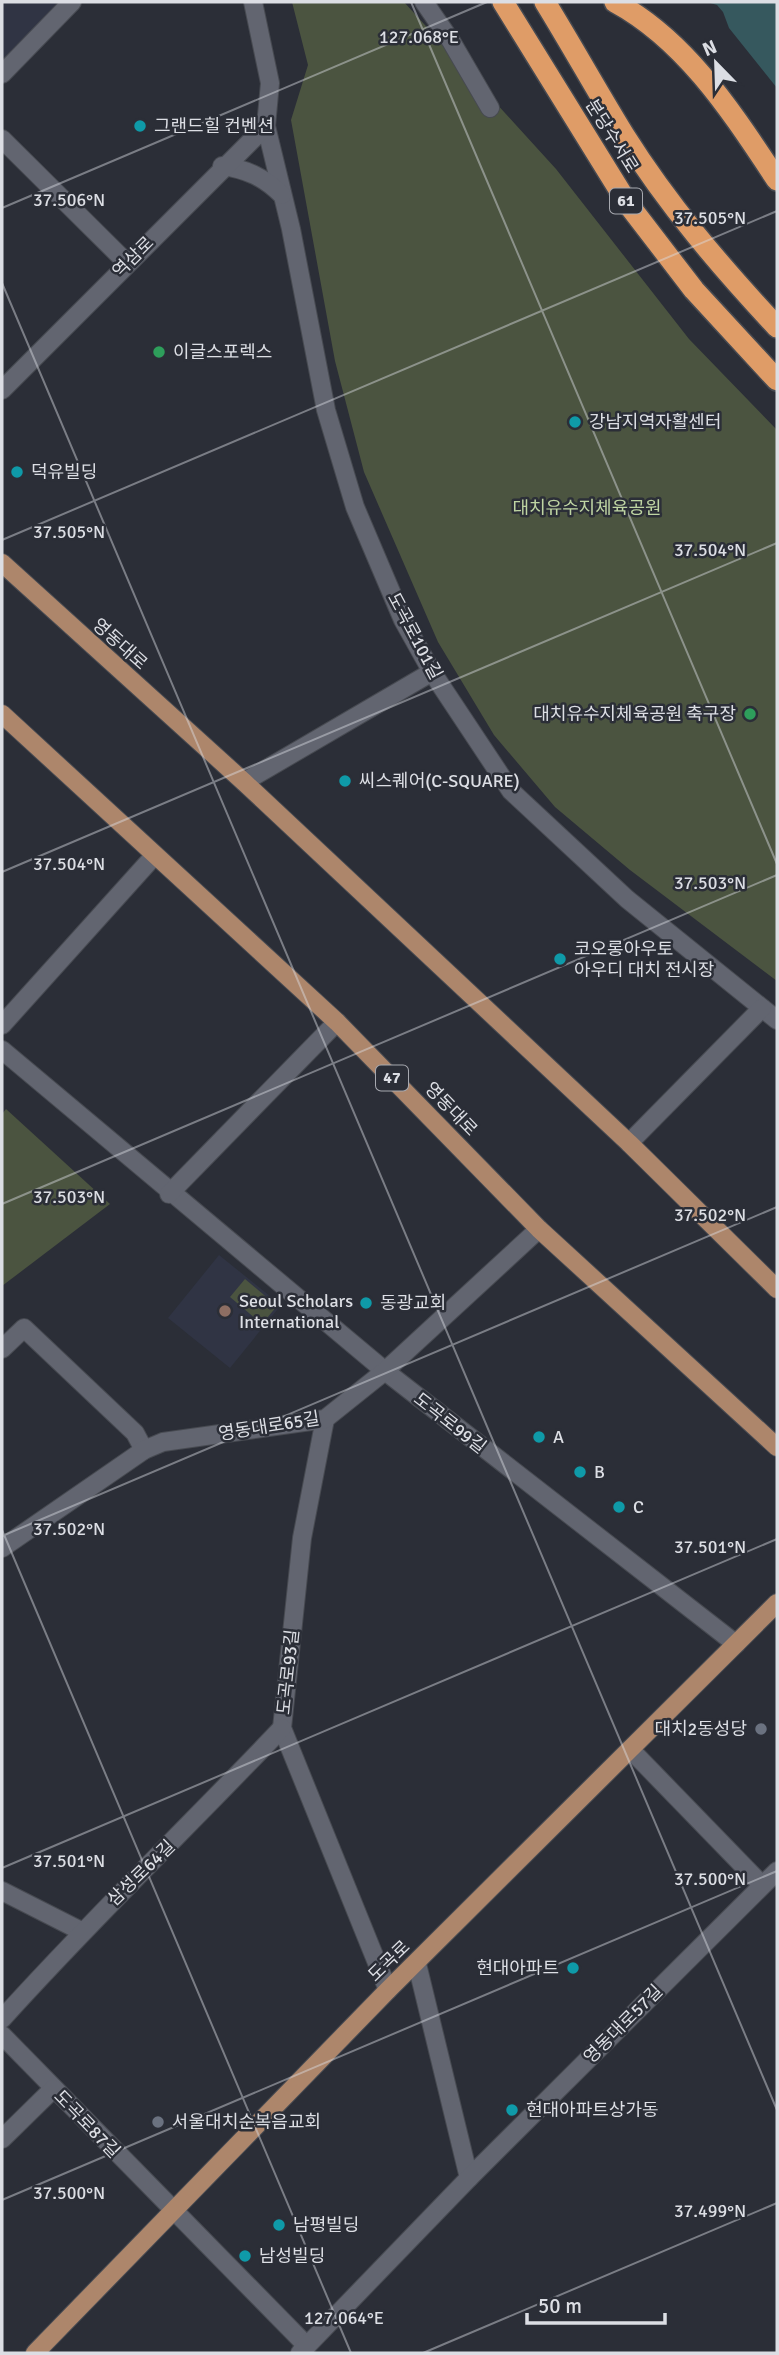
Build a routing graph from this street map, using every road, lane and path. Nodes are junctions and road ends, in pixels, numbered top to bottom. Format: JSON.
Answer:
{"nodes":[{"id":1,"x":72,"y":2,"type":"edge"},
{"id":2,"x":253,"y":2,"type":"edge"},
{"id":3,"x":424,"y":2,"type":"edge"},
{"id":4,"x":503,"y":2,"type":"edge"},
{"id":5,"x":545,"y":2,"type":"edge"},
{"id":6,"x":615,"y":2,"type":"edge"},
{"id":7,"x":2,"y":74,"type":"edge"},
{"id":8,"x":490,"y":108,"type":"dead end"},
{"id":9,"x":266,"y":126,"type":"junction"},
{"id":10,"x":2,"y":139,"type":"edge"},
{"id":11,"x":222,"y":166,"type":"junction"},
{"id":12,"x":777,"y":180,"type":"edge"},
{"id":13,"x":282,"y":195,"type":"junction"},
{"id":14,"x":127,"y":263,"type":"junction"},
{"id":15,"x":777,"y":327,"type":"edge"},
{"id":16,"x":777,"y":380,"type":"edge"},
{"id":17,"x":2,"y":390,"type":"edge"},
{"id":18,"x":2,"y":563,"type":"edge"},
{"id":19,"x":432,"y":672,"type":"junction"},
{"id":20,"x":2,"y":715,"type":"edge"},
{"id":21,"x":244,"y":782,"type":"junction"},
{"id":22,"x":154,"y":856,"type":"junction"},
{"id":23,"x":762,"y":1008,"type":"junction"},
{"id":24,"x":777,"y":1020,"type":"edge"},
{"id":25,"x":337,"y":1022,"type":"junction"},
{"id":26,"x":2,"y":1025,"type":"edge"},
{"id":27,"x":2,"y":1050,"type":"edge"},
{"id":28,"x":629,"y":1143,"type":"junction"},
{"id":29,"x":169,"y":1194,"type":"junction"},
{"id":30,"x":539,"y":1229,"type":"junction"},
{"id":31,"x":777,"y":1289,"type":"edge"},
{"id":32,"x":2,"y":1349,"type":"edge"},
{"id":33,"x":385,"y":1371,"type":"junction"},
{"id":34,"x":325,"y":1419,"type":"junction"},
{"id":35,"x":777,"y":1447,"type":"edge"},
{"id":36,"x":144,"y":1451,"type":"junction"},
{"id":37,"x":2,"y":1548,"type":"edge"},
{"id":38,"x":777,"y":1603,"type":"edge"},
{"id":39,"x":736,"y":1644,"type":"junction"},
{"id":40,"x":282,"y":1728,"type":"junction"},
{"id":41,"x":630,"y":1749,"type":"junction"},
{"id":42,"x":777,"y":1871,"type":"edge"},
{"id":43,"x":762,"y":1885,"type":"junction"},
{"id":44,"x":2,"y":1891,"type":"edge"},
{"id":45,"x":81,"y":1931,"type":"junction"},
{"id":46,"x":417,"y":1964,"type":"junction"},
{"id":47,"x":388,"y":1990,"type":"junction"},
{"id":48,"x":2,"y":2019,"type":"edge"},
{"id":49,"x":2,"y":2035,"type":"edge"},
{"id":50,"x":53,"y":2089,"type":"junction"},
{"id":51,"x":2,"y":2139,"type":"edge"},
{"id":52,"x":469,"y":2178,"type":"junction"},
{"id":53,"x":173,"y":2212,"type":"junction"},
{"id":54,"x":303,"y":2350,"type":"edge"},
{"id":55,"x":35,"y":2353,"type":"edge"}],
"edges":[{"from":1,"to":7,"type":"street"},
{"from":2,"to":9,"type":"street","name":"도곡로101길"},
{"from":3,"to":8,"type":"street"},
{"from":4,"to":16,"type":"highway","name":"분당수서로","number":"61"},
{"from":5,"to":15,"type":"highway","name":"분당수서로","number":"61"},
{"from":6,"to":12,"type":"highway"},
{"from":9,"to":11,"type":"street","name":"역삼로"},
{"from":9,"to":13,"type":"street","name":"도곡로101길"},
{"from":10,"to":14,"type":"street"},
{"from":11,"to":13,"type":"street"},
{"from":11,"to":14,"type":"street","name":"역삼로"},
{"from":13,"to":19,"type":"street","name":"도곡로101길"},
{"from":14,"to":17,"type":"street","name":"역삼로"},
{"from":18,"to":21,"type":"main road","name":"영동대로"},
{"from":19,"to":21,"type":"street"},
{"from":19,"to":23,"type":"street","name":"도곡로101길"},
{"from":20,"to":22,"type":"main road","name":"영동대로","number":"47"},
{"from":21,"to":28,"type":"main road","name":"영동대로"},
{"from":22,"to":25,"type":"main road","name":"영동대로","number":"47"},
{"from":22,"to":26,"type":"street"},
{"from":23,"to":24,"type":"street","name":"도곡로101길"},
{"from":23,"to":28,"type":"street"},
{"from":25,"to":29,"type":"street"},
{"from":25,"to":30,"type":"main road","name":"영동대로","number":"47"},
{"from":27,"to":29,"type":"street","name":"도곡로99길"},
{"from":28,"to":31,"type":"main road","name":"영동대로"},
{"from":29,"to":33,"type":"street","name":"도곡로99길"},
{"from":30,"to":33,"type":"street","name":"영동대로65길"},
{"from":30,"to":35,"type":"main road","name":"영동대로","number":"47"},
{"from":32,"to":36,"type":"street"},
{"from":33,"to":34,"type":"street","name":"영동대로65길"},
{"from":33,"to":39,"type":"street","name":"도곡로99길"},
{"from":34,"to":36,"type":"street","name":"영동대로65길"},
{"from":34,"to":40,"type":"street","name":"도곡로93길"},
{"from":36,"to":37,"type":"street","name":"영동대로65길"},
{"from":38,"to":39,"type":"main road","name":"도곡로"},
{"from":39,"to":41,"type":"main road","name":"도곡로"},
{"from":40,"to":45,"type":"street","name":"삼성로64길"},
{"from":40,"to":47,"type":"street","name":"도곡로93길"},
{"from":41,"to":43,"type":"street"},
{"from":41,"to":46,"type":"main road","name":"도곡로"},
{"from":42,"to":43,"type":"street","name":"영동대로57길"},
{"from":43,"to":52,"type":"street","name":"영동대로57길"},
{"from":44,"to":45,"type":"street"},
{"from":45,"to":48,"type":"street","name":"삼성로64길"},
{"from":46,"to":47,"type":"main road","name":"도곡로"},
{"from":46,"to":52,"type":"street"},
{"from":47,"to":53,"type":"main road","name":"도곡로"},
{"from":49,"to":50,"type":"street","name":"도곡로87길"},
{"from":50,"to":51,"type":"street"},
{"from":50,"to":53,"type":"street","name":"도곡로87길"},
{"from":52,"to":54,"type":"street","name":"영동대로57길"},
{"from":53,"to":54,"type":"street","name":"도곡로87길"},
{"from":53,"to":55,"type":"main road","name":"도곡로"}]}
